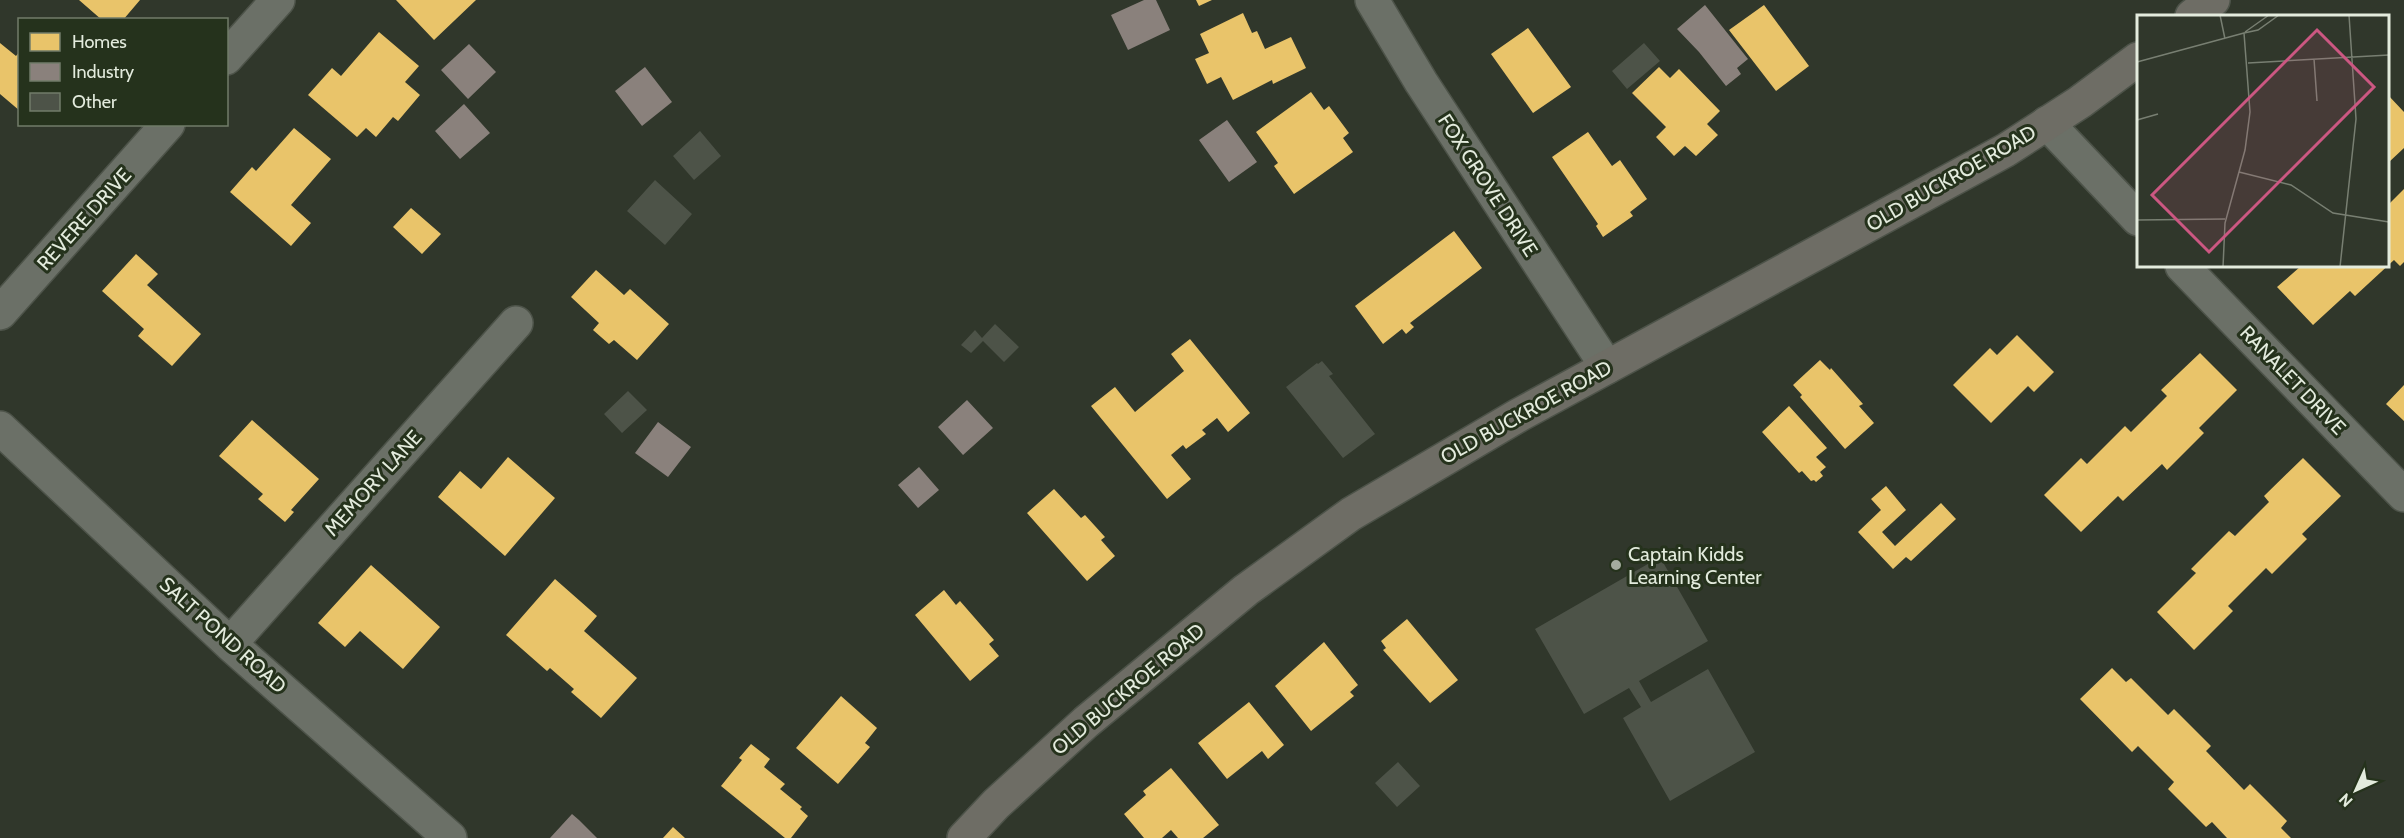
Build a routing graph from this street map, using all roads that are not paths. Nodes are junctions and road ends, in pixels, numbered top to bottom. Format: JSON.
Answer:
{"nodes":[{"id":1,"x":278,"y":0,"type":"edge"},
{"id":2,"x":1372,"y":0,"type":"edge"},
{"id":3,"x":2213,"y":0,"type":"edge"},
{"id":4,"x":2193,"y":15,"type":"edge"},
{"id":5,"x":228,"y":56,"type":"edge"},
{"id":6,"x":2137,"y":60,"type":"edge"},
{"id":7,"x":2047,"y":123,"type":"junction"},
{"id":8,"x":166,"y":126,"type":"edge"},
{"id":9,"x":2137,"y":217,"type":"edge"},
{"id":10,"x":2183,"y":267,"type":"edge"},
{"id":11,"x":0,"y":313,"type":"edge"},
{"id":12,"x":516,"y":323,"type":"dead end"},
{"id":13,"x":1607,"y":367,"type":"junction"},
{"id":14,"x":0,"y":428,"type":"edge"},
{"id":15,"x":2404,"y":495,"type":"edge"},
{"id":16,"x":231,"y":644,"type":"junction"},
{"id":17,"x":450,"y":838,"type":"edge"},
{"id":18,"x":963,"y":838,"type":"edge"}],
"edges":[{"from":1,"to":5,"type":"street"},
{"from":2,"to":13,"type":"street","name":"FOX GROVE DRIVE"},
{"from":3,"to":4,"type":"main road"},
{"from":6,"to":7,"type":"main road","name":"OLD BUCKROE ROAD"},
{"from":7,"to":9,"type":"street"},
{"from":7,"to":13,"type":"main road","name":"OLD BUCKROE ROAD"},
{"from":8,"to":11,"type":"street","name":"REVERE DRIVE"},
{"from":10,"to":15,"type":"street","name":"RANALET DRIVE"},
{"from":12,"to":16,"type":"street","name":"MEMORY LANE"},
{"from":13,"to":18,"type":"main road","name":"OLD BUCKROE ROAD"},
{"from":14,"to":16,"type":"street","name":"SALT POND ROAD"},
{"from":16,"to":17,"type":"street","name":"SALT POND ROAD"}]}
